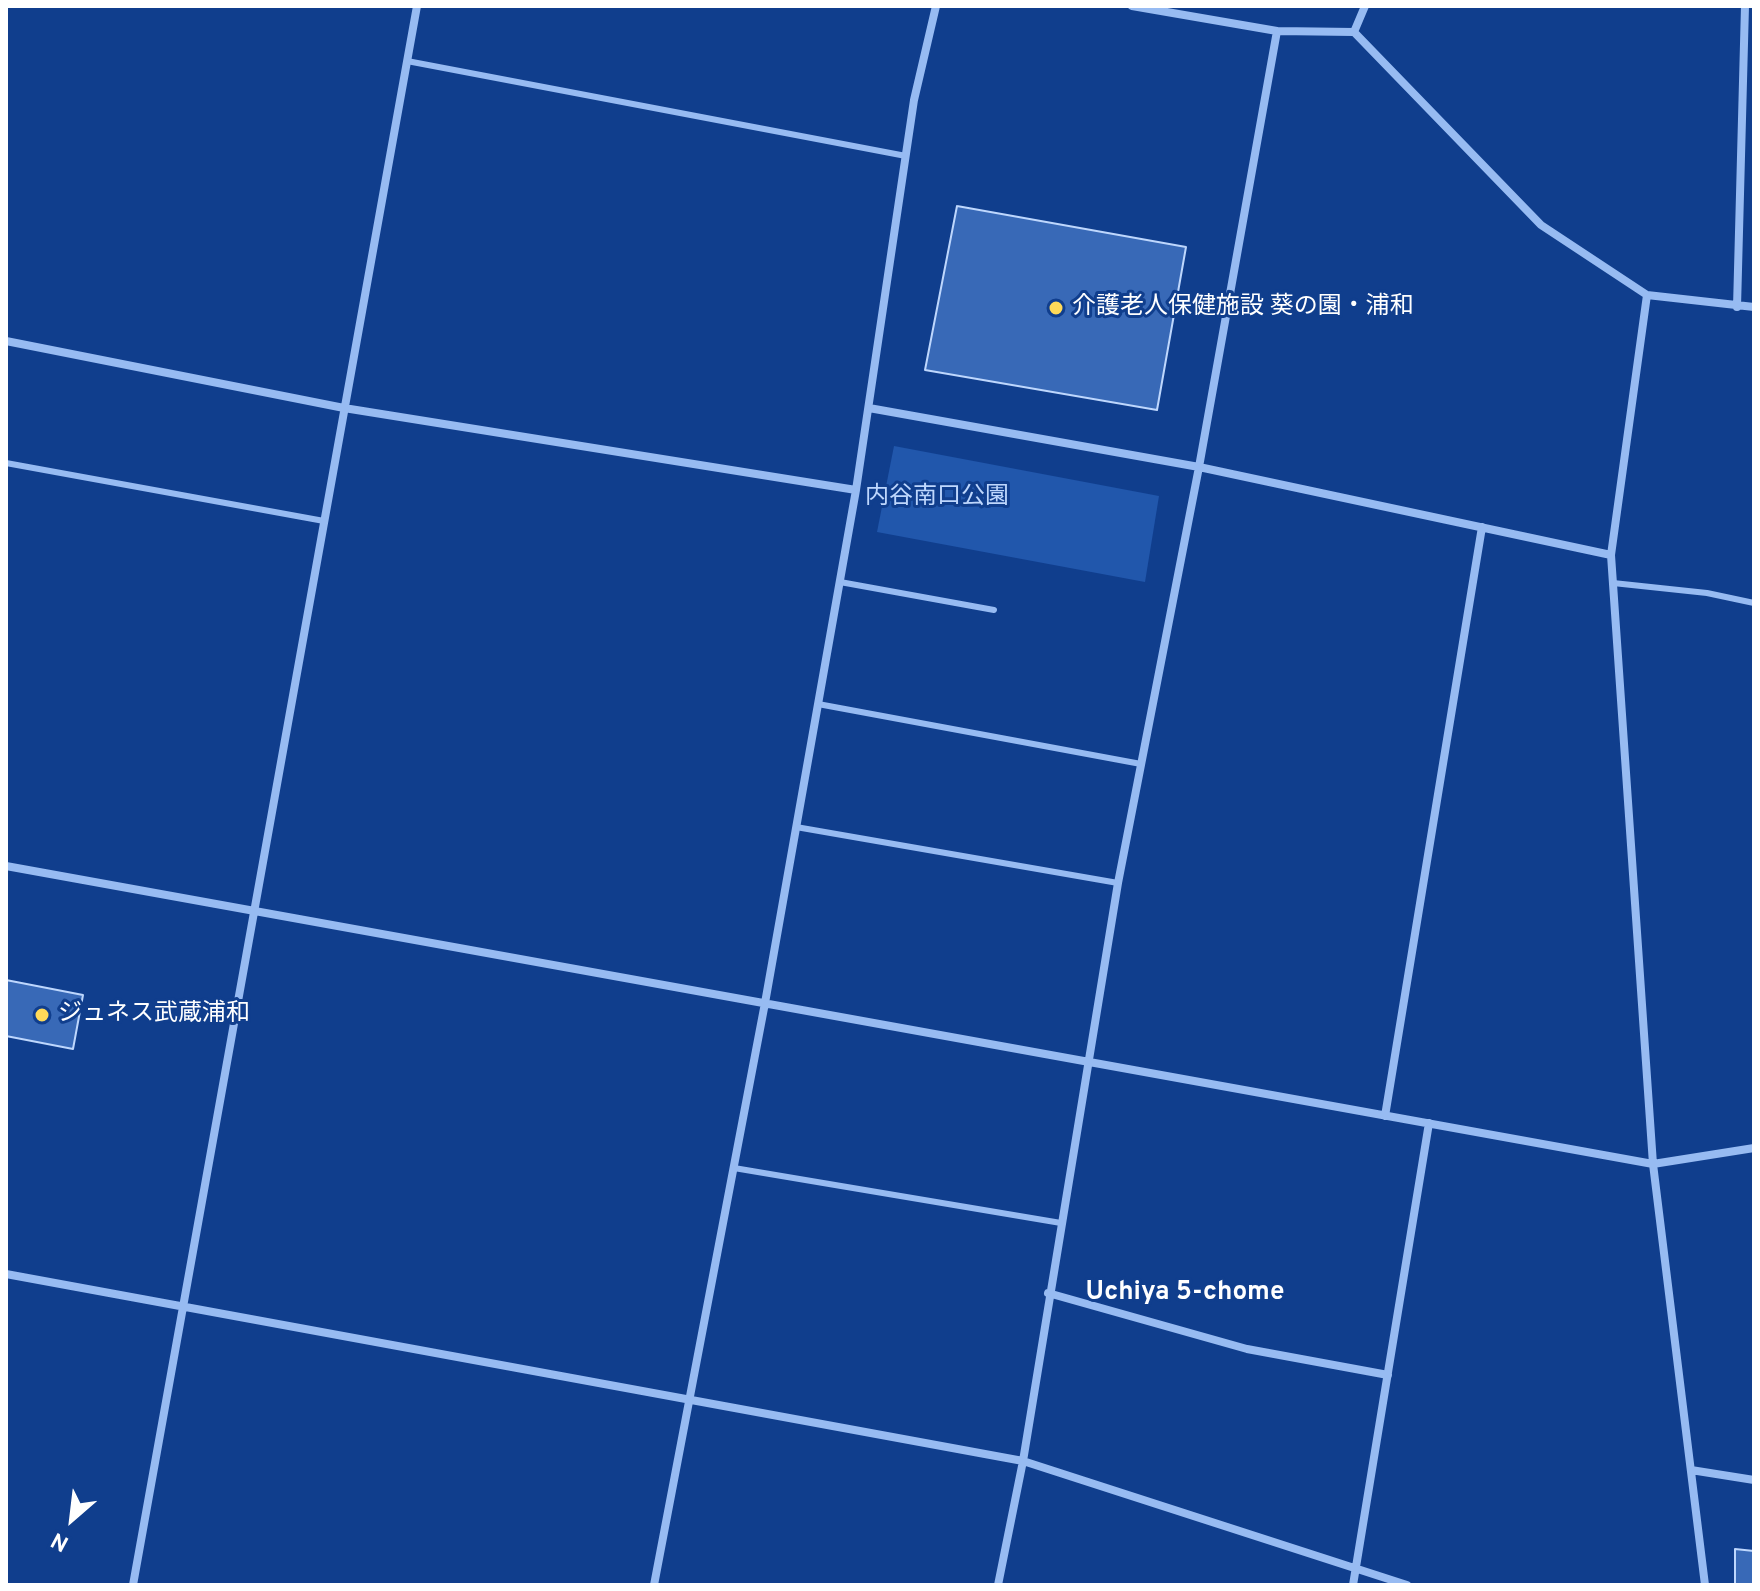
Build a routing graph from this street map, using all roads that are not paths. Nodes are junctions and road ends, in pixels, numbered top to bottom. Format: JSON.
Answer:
{"nodes":[{"id":1,"x":417,"y":6,"type":"edge"},
{"id":2,"x":936,"y":6,"type":"edge"},
{"id":3,"x":1132,"y":6,"type":"edge"},
{"id":4,"x":1365,"y":6,"type":"edge"},
{"id":5,"x":1745,"y":6,"type":"edge"},
{"id":6,"x":1277,"y":31,"type":"junction"},
{"id":7,"x":1354,"y":32,"type":"junction"},
{"id":8,"x":407,"y":61,"type":"junction"},
{"id":9,"x":906,"y":156,"type":"junction"},
{"id":10,"x":1647,"y":295,"type":"junction"},
{"id":11,"x":1737,"y":307,"type":"junction"},
{"id":12,"x":1754,"y":307,"type":"edge"},
{"id":13,"x":6,"y":341,"type":"edge"},
{"id":14,"x":344,"y":408,"type":"junction"},
{"id":15,"x":869,"y":408,"type":"junction"},
{"id":16,"x":6,"y":463,"type":"edge"},
{"id":17,"x":1199,"y":467,"type":"junction"},
{"id":18,"x":856,"y":490,"type":"junction"},
{"id":19,"x":324,"y":521,"type":"junction"},
{"id":20,"x":1482,"y":527,"type":"junction"},
{"id":21,"x":1611,"y":555,"type":"junction"},
{"id":22,"x":840,"y":582,"type":"junction"},
{"id":23,"x":1613,"y":583,"type":"junction"},
{"id":24,"x":1754,"y":603,"type":"edge"},
{"id":25,"x":994,"y":610,"type":"dead end"},
{"id":26,"x":818,"y":704,"type":"junction"},
{"id":27,"x":1141,"y":764,"type":"junction"},
{"id":28,"x":796,"y":827,"type":"junction"},
{"id":29,"x":6,"y":866,"type":"edge"},
{"id":30,"x":1118,"y":883,"type":"junction"},
{"id":31,"x":254,"y":911,"type":"junction"},
{"id":32,"x":765,"y":1003,"type":"junction"},
{"id":33,"x":1090,"y":1062,"type":"junction"},
{"id":34,"x":1385,"y":1116,"type":"junction"},
{"id":35,"x":1429,"y":1123,"type":"junction"},
{"id":36,"x":1754,"y":1148,"type":"edge"},
{"id":37,"x":1653,"y":1164,"type":"junction"},
{"id":38,"x":734,"y":1168,"type":"junction"},
{"id":39,"x":1061,"y":1223,"type":"junction"},
{"id":40,"x":6,"y":1274,"type":"edge"},
{"id":41,"x":1048,"y":1293,"type":"junction"},
{"id":42,"x":183,"y":1306,"type":"junction"},
{"id":43,"x":1388,"y":1375,"type":"junction"},
{"id":44,"x":692,"y":1398,"type":"junction"},
{"id":45,"x":1023,"y":1461,"type":"junction"},
{"id":46,"x":1691,"y":1470,"type":"junction"},
{"id":47,"x":1754,"y":1480,"type":"edge"},
{"id":48,"x":1357,"y":1569,"type":"junction"},
{"id":49,"x":133,"y":1585,"type":"edge"},
{"id":50,"x":654,"y":1585,"type":"edge"},
{"id":51,"x":998,"y":1585,"type":"edge"},
{"id":52,"x":1353,"y":1585,"type":"edge"},
{"id":53,"x":1407,"y":1585,"type":"edge"},
{"id":54,"x":1705,"y":1585,"type":"edge"}],
"edges":[{"from":1,"to":8,"type":"street"},
{"from":2,"to":9,"type":"street"},
{"from":3,"to":6,"type":"street"},
{"from":4,"to":7,"type":"street"},
{"from":5,"to":11,"type":"street"},
{"from":6,"to":7,"type":"street"},
{"from":6,"to":17,"type":"street"},
{"from":7,"to":10,"type":"street"},
{"from":8,"to":9,"type":"lane"},
{"from":8,"to":14,"type":"street"},
{"from":9,"to":15,"type":"street"},
{"from":10,"to":11,"type":"street"},
{"from":10,"to":21,"type":"street"},
{"from":11,"to":12,"type":"street"},
{"from":13,"to":14,"type":"street"},
{"from":14,"to":18,"type":"street"},
{"from":14,"to":19,"type":"street"},
{"from":15,"to":17,"type":"street"},
{"from":15,"to":18,"type":"street"},
{"from":16,"to":19,"type":"lane"},
{"from":17,"to":20,"type":"street"},
{"from":17,"to":27,"type":"street"},
{"from":18,"to":22,"type":"street"},
{"from":19,"to":31,"type":"street"},
{"from":20,"to":21,"type":"street"},
{"from":20,"to":34,"type":"street"},
{"from":21,"to":23,"type":"street"},
{"from":22,"to":25,"type":"lane"},
{"from":22,"to":26,"type":"street"},
{"from":23,"to":24,"type":"lane"},
{"from":23,"to":37,"type":"street"},
{"from":26,"to":27,"type":"lane"},
{"from":26,"to":28,"type":"street"},
{"from":27,"to":30,"type":"street"},
{"from":28,"to":30,"type":"lane"},
{"from":28,"to":32,"type":"street"},
{"from":29,"to":31,"type":"street"},
{"from":30,"to":33,"type":"street"},
{"from":31,"to":32,"type":"street"},
{"from":31,"to":42,"type":"street"},
{"from":32,"to":33,"type":"street"},
{"from":32,"to":38,"type":"street"},
{"from":33,"to":34,"type":"street"},
{"from":33,"to":39,"type":"street"},
{"from":34,"to":35,"type":"street"},
{"from":35,"to":37,"type":"street"},
{"from":35,"to":43,"type":"street"},
{"from":36,"to":37,"type":"street"},
{"from":37,"to":46,"type":"street"},
{"from":38,"to":39,"type":"lane"},
{"from":38,"to":44,"type":"street"},
{"from":39,"to":41,"type":"street"},
{"from":40,"to":42,"type":"street"},
{"from":41,"to":43,"type":"street"},
{"from":41,"to":45,"type":"street"},
{"from":42,"to":44,"type":"street"},
{"from":42,"to":49,"type":"street"},
{"from":43,"to":48,"type":"street"},
{"from":44,"to":45,"type":"street"},
{"from":44,"to":50,"type":"street"},
{"from":45,"to":48,"type":"street"},
{"from":45,"to":51,"type":"street"},
{"from":46,"to":47,"type":"street"},
{"from":46,"to":54,"type":"street"},
{"from":48,"to":52,"type":"street"},
{"from":48,"to":53,"type":"street"}]}
